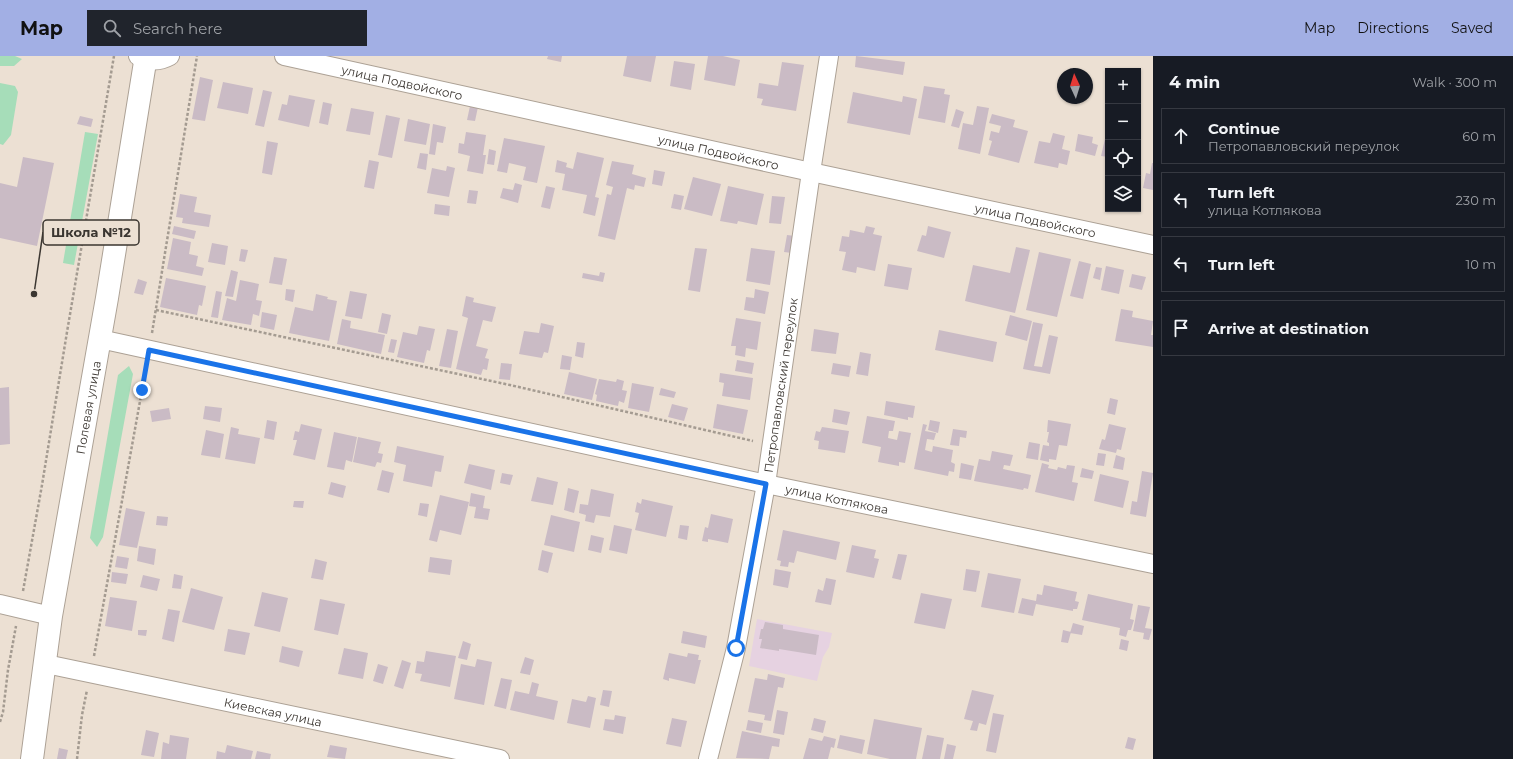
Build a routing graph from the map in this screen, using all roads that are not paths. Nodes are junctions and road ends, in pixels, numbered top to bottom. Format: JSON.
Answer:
{"nodes":[{"id":1,"x":170,"y":56,"type":"edge"},
{"id":2,"x":284,"y":56,"type":"edge"},
{"id":3,"x":829,"y":56,"type":"edge"},
{"id":4,"x":143,"y":57,"type":"edge"},
{"id":5,"x":811,"y":172,"type":"junction"},
{"id":6,"x":1153,"y":245,"type":"edge"},
{"id":7,"x":100,"y":339,"type":"junction"},
{"id":8,"x":766,"y":484,"type":"junction"},
{"id":9,"x":1153,"y":564,"type":"edge"},
{"id":10,"x":0,"y":604,"type":"edge"},
{"id":11,"x":51,"y":616,"type":"junction"},
{"id":12,"x":46,"y":664,"type":"junction"},
{"id":13,"x":32,"y":759,"type":"edge"},
{"id":14,"x":500,"y":759,"type":"edge"},
{"id":15,"x":708,"y":759,"type":"edge"}],
"edges":[{"from":1,"to":4,"type":"street"},
{"from":2,"to":5,"type":"street","name":"улица Подвойского"},
{"from":3,"to":5,"type":"street","name":"Петропавловский переулок"},
{"from":4,"to":7,"type":"street","name":"Полевая улица"},
{"from":5,"to":6,"type":"street","name":"улица Подвойского"},
{"from":5,"to":8,"type":"street","name":"Петропавловский переулок"},
{"from":7,"to":8,"type":"street","name":"улица Котлякова"},
{"from":7,"to":11,"type":"street","name":"Полевая улица"},
{"from":8,"to":9,"type":"street","name":"улица Котлякова"},
{"from":8,"to":15,"type":"street","name":"Петропавловский переулок"},
{"from":10,"to":11,"type":"street"},
{"from":11,"to":12,"type":"street","name":"Полевая улица"},
{"from":12,"to":13,"type":"street","name":"Полевая улица"},
{"from":12,"to":14,"type":"street","name":"Киевская улица"}]}
